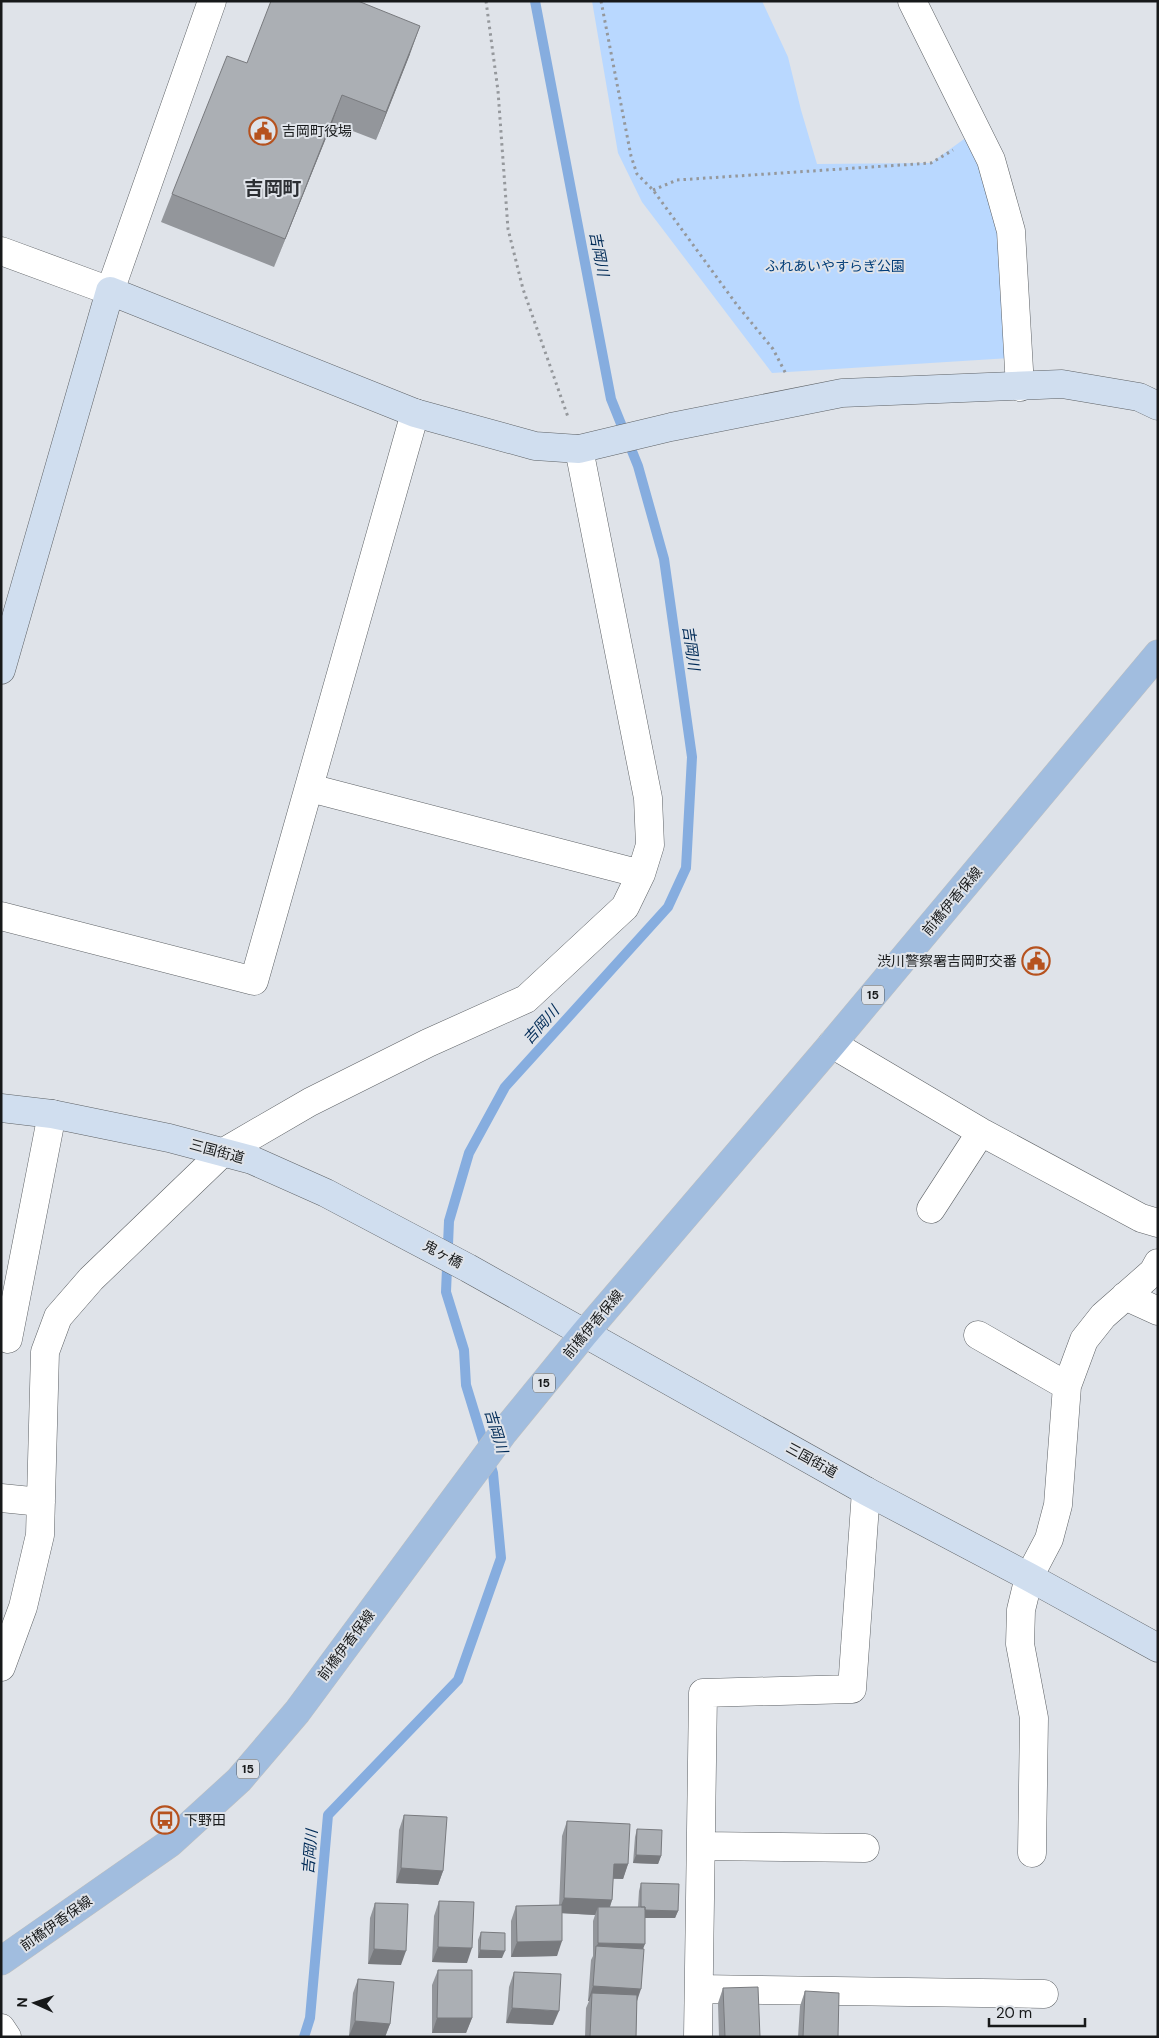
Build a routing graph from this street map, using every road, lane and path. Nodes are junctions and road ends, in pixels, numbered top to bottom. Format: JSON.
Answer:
{"nodes":[{"id":1,"x":212,"y":1,"type":"edge"},
{"id":2,"x":486,"y":1,"type":"edge"},
{"id":3,"x":601,"y":1,"type":"edge"},
{"id":4,"x":912,"y":1,"type":"edge"},
{"id":5,"x":979,"y":135,"type":"junction"},
{"id":6,"x":653,"y":190,"type":"junction"},
{"id":7,"x":1,"y":251,"type":"edge"},
{"id":8,"x":110,"y":291,"type":"junction"},
{"id":9,"x":787,"y":381,"type":"dead end"},
{"id":10,"x":1020,"y":387,"type":"junction"},
{"id":11,"x":1158,"y":406,"type":"edge"},
{"id":12,"x":415,"y":413,"type":"junction"},
{"id":13,"x":587,"y":447,"type":"junction"},
{"id":14,"x":1158,"y":654,"type":"edge"},
{"id":15,"x":1,"y":670,"type":"edge"},
{"id":16,"x":310,"y":788,"type":"junction"},
{"id":17,"x":641,"y":874,"type":"junction"},
{"id":18,"x":1,"y":916,"type":"edge"},
{"id":19,"x":832,"y":1044,"type":"junction"},
{"id":20,"x":1,"y":1108,"type":"edge"},
{"id":21,"x":52,"y":1114,"type":"junction"},
{"id":22,"x":981,"y":1132,"type":"junction"},
{"id":23,"x":222,"y":1153,"type":"junction"},
{"id":24,"x":931,"y":1209,"type":"dead end"},
{"id":25,"x":1158,"y":1223,"type":"edge"},
{"id":26,"x":418,"y":1240,"type":"joint"},
{"id":27,"x":1158,"y":1263,"type":"edge"},
{"id":28,"x":468,"y":1268,"type":"joint"},
{"id":29,"x":1125,"y":1296,"type":"junction"},
{"id":30,"x":1158,"y":1311,"type":"edge"},
{"id":31,"x":584,"y":1334,"type":"junction"},
{"id":32,"x":978,"y":1335,"type":"dead end"},
{"id":33,"x":50,"y":1338,"type":"junction"},
{"id":34,"x":5,"y":1339,"type":"edge"},
{"id":35,"x":1066,"y":1386,"type":"junction"},
{"id":36,"x":866,"y":1491,"type":"junction"},
{"id":37,"x":1,"y":1498,"type":"edge"},
{"id":38,"x":41,"y":1502,"type":"junction"},
{"id":39,"x":1029,"y":1577,"type":"junction"},
{"id":40,"x":1158,"y":1648,"type":"edge"},
{"id":41,"x":1,"y":1667,"type":"edge"},
{"id":42,"x":700,"y":1846,"type":"junction"},
{"id":43,"x":865,"y":1848,"type":"dead end"},
{"id":44,"x":1032,"y":1853,"type":"dead end"},
{"id":45,"x":1,"y":1961,"type":"edge"},
{"id":46,"x":699,"y":1989,"type":"junction"},
{"id":47,"x":1044,"y":1994,"type":"dead end"},
{"id":48,"x":1,"y":2028,"type":"edge"},
{"id":49,"x":7,"y":2037,"type":"edge"},
{"id":50,"x":698,"y":2037,"type":"edge"}],
"edges":[{"from":1,"to":8,"type":"street"},
{"from":2,"to":13,"type":"path"},
{"from":3,"to":6,"type":"path"},
{"from":4,"to":5,"type":"street"},
{"from":5,"to":6,"type":"path"},
{"from":5,"to":10,"type":"street"},
{"from":6,"to":9,"type":"path"},
{"from":7,"to":8,"type":"street"},
{"from":8,"to":12,"type":"street"},
{"from":8,"to":15,"type":"street"},
{"from":10,"to":11,"type":"street"},
{"from":10,"to":13,"type":"street"},
{"from":12,"to":13,"type":"street"},
{"from":12,"to":16,"type":"street"},
{"from":13,"to":17,"type":"street"},
{"from":14,"to":19,"type":"main road","name":"前橋伊香保線","number":"15"},
{"from":16,"to":17,"type":"street"},
{"from":16,"to":18,"type":"street"},
{"from":17,"to":23,"type":"street"},
{"from":19,"to":22,"type":"street"},
{"from":19,"to":31,"type":"main road","name":"前橋伊香保線","number":"15"},
{"from":20,"to":21,"type":"street","name":"三国街道"},
{"from":21,"to":23,"type":"street","name":"三国街道"},
{"from":21,"to":34,"type":"street"},
{"from":22,"to":24,"type":"street"},
{"from":22,"to":25,"type":"street"},
{"from":23,"to":26,"type":"street","name":"三国街道"},
{"from":23,"to":33,"type":"street"},
{"from":26,"to":28,"type":"street","name":"鬼ヶ橋"},
{"from":27,"to":29,"type":"street"},
{"from":28,"to":31,"type":"street","name":"三国街道"},
{"from":29,"to":30,"type":"street"},
{"from":29,"to":35,"type":"street"},
{"from":31,"to":36,"type":"street","name":"三国街道"},
{"from":31,"to":45,"type":"main road","name":"前橋伊香保線","number":"15"},
{"from":32,"to":35,"type":"street"},
{"from":33,"to":34,"type":"street"},
{"from":33,"to":38,"type":"street"},
{"from":35,"to":39,"type":"street"},
{"from":36,"to":39,"type":"street","name":"三国街道"},
{"from":36,"to":42,"type":"street"},
{"from":37,"to":38,"type":"street"},
{"from":38,"to":41,"type":"street"},
{"from":39,"to":40,"type":"street","name":"三国街道"},
{"from":39,"to":44,"type":"street"},
{"from":42,"to":43,"type":"street"},
{"from":42,"to":46,"type":"street"},
{"from":46,"to":47,"type":"street"},
{"from":46,"to":50,"type":"street"},
{"from":48,"to":49,"type":"street"}]}
